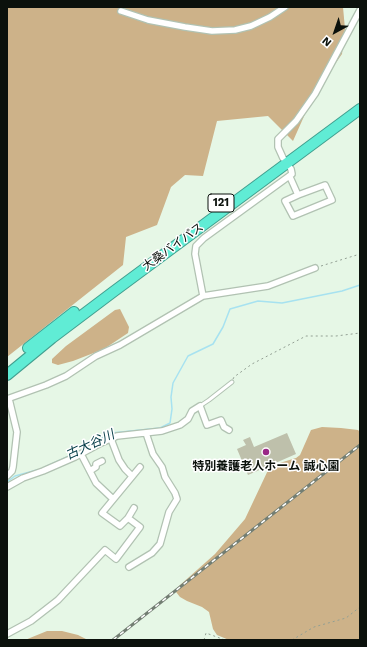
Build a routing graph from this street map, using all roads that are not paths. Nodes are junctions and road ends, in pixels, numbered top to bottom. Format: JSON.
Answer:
{"nodes":[{"id":1,"x":285,"y":7,"type":"edge"},
{"id":2,"x":360,"y":10,"type":"edge"},
{"id":3,"x":121,"y":12,"type":"dead end"},
{"id":4,"x":360,"y":100,"type":"edge"},
{"id":5,"x":360,"y":109,"type":"edge"},
{"id":6,"x":285,"y":161,"type":"junction"},
{"id":7,"x":290,"y":177,"type":"junction"},
{"id":8,"x":298,"y":195,"type":"junction"},
{"id":9,"x":315,"y":268,"type":"road end"},
{"id":10,"x":203,"y":296,"type":"junction"},
{"id":11,"x":82,"y":310,"type":"junction"},
{"id":12,"x":7,"y":366,"type":"edge"},
{"id":13,"x":7,"y":374,"type":"edge"},
{"id":14,"x":232,"y":382,"type":"road end"},
{"id":15,"x":8,"y":399,"type":"edge"},
{"id":16,"x":200,"y":406,"type":"junction"},
{"id":17,"x":229,"y":430,"type":"dead end"},
{"id":18,"x":146,"y":433,"type":"junction"},
{"id":19,"x":111,"y":439,"type":"junction"},
{"id":20,"x":81,"y":454,"type":"junction"},
{"id":21,"x":102,"y":461,"type":"dead end"},
{"id":22,"x":140,"y":467,"type":"dead end"},
{"id":23,"x":90,"y":470,"type":"junction"},
{"id":24,"x":7,"y":476,"type":"edge"},
{"id":25,"x":132,"y":476,"type":"junction"},
{"id":26,"x":7,"y":487,"type":"edge"},
{"id":27,"x":113,"y":499,"type":"junction"},
{"id":28,"x":134,"y":508,"type":"dead end"},
{"id":29,"x":128,"y":518,"type":"junction"},
{"id":30,"x":129,"y":567,"type":"dead end"},
{"id":31,"x":7,"y":634,"type":"edge"}],
"edges":[{"from":1,"to":3,"type":"street"},
{"from":2,"to":6,"type":"street"},
{"from":4,"to":6,"type":"highway","name":"大桑バイパス","number":"121"},
{"from":5,"to":6,"type":"highway","name":"大桑バイパス","number":"121"},
{"from":6,"to":7,"type":"street"},
{"from":6,"to":11,"type":"highway","name":"大桑バイパス","number":"121"},
{"from":7,"to":8,"type":"street"},
{"from":7,"to":10,"type":"street"},
{"from":8,"to":8,"type":"street"},
{"from":9,"to":10,"type":"street"},
{"from":10,"to":15,"type":"street"},
{"from":11,"to":12,"type":"highway","name":"大桑バイパス","number":"121"},
{"from":11,"to":13,"type":"highway","name":"大桑バイパス","number":"121"},
{"from":14,"to":16,"type":"lane"},
{"from":15,"to":24,"type":"street"},
{"from":16,"to":17,"type":"street"},
{"from":16,"to":18,"type":"street"},
{"from":18,"to":19,"type":"street"},
{"from":18,"to":30,"type":"street"},
{"from":19,"to":20,"type":"street"},
{"from":19,"to":25,"type":"street"},
{"from":20,"to":23,"type":"street"},
{"from":20,"to":26,"type":"street"},
{"from":21,"to":23,"type":"street"},
{"from":22,"to":25,"type":"street"},
{"from":23,"to":27,"type":"street"},
{"from":25,"to":27,"type":"street"},
{"from":27,"to":29,"type":"street"},
{"from":28,"to":29,"type":"street"},
{"from":29,"to":31,"type":"street"}]}
